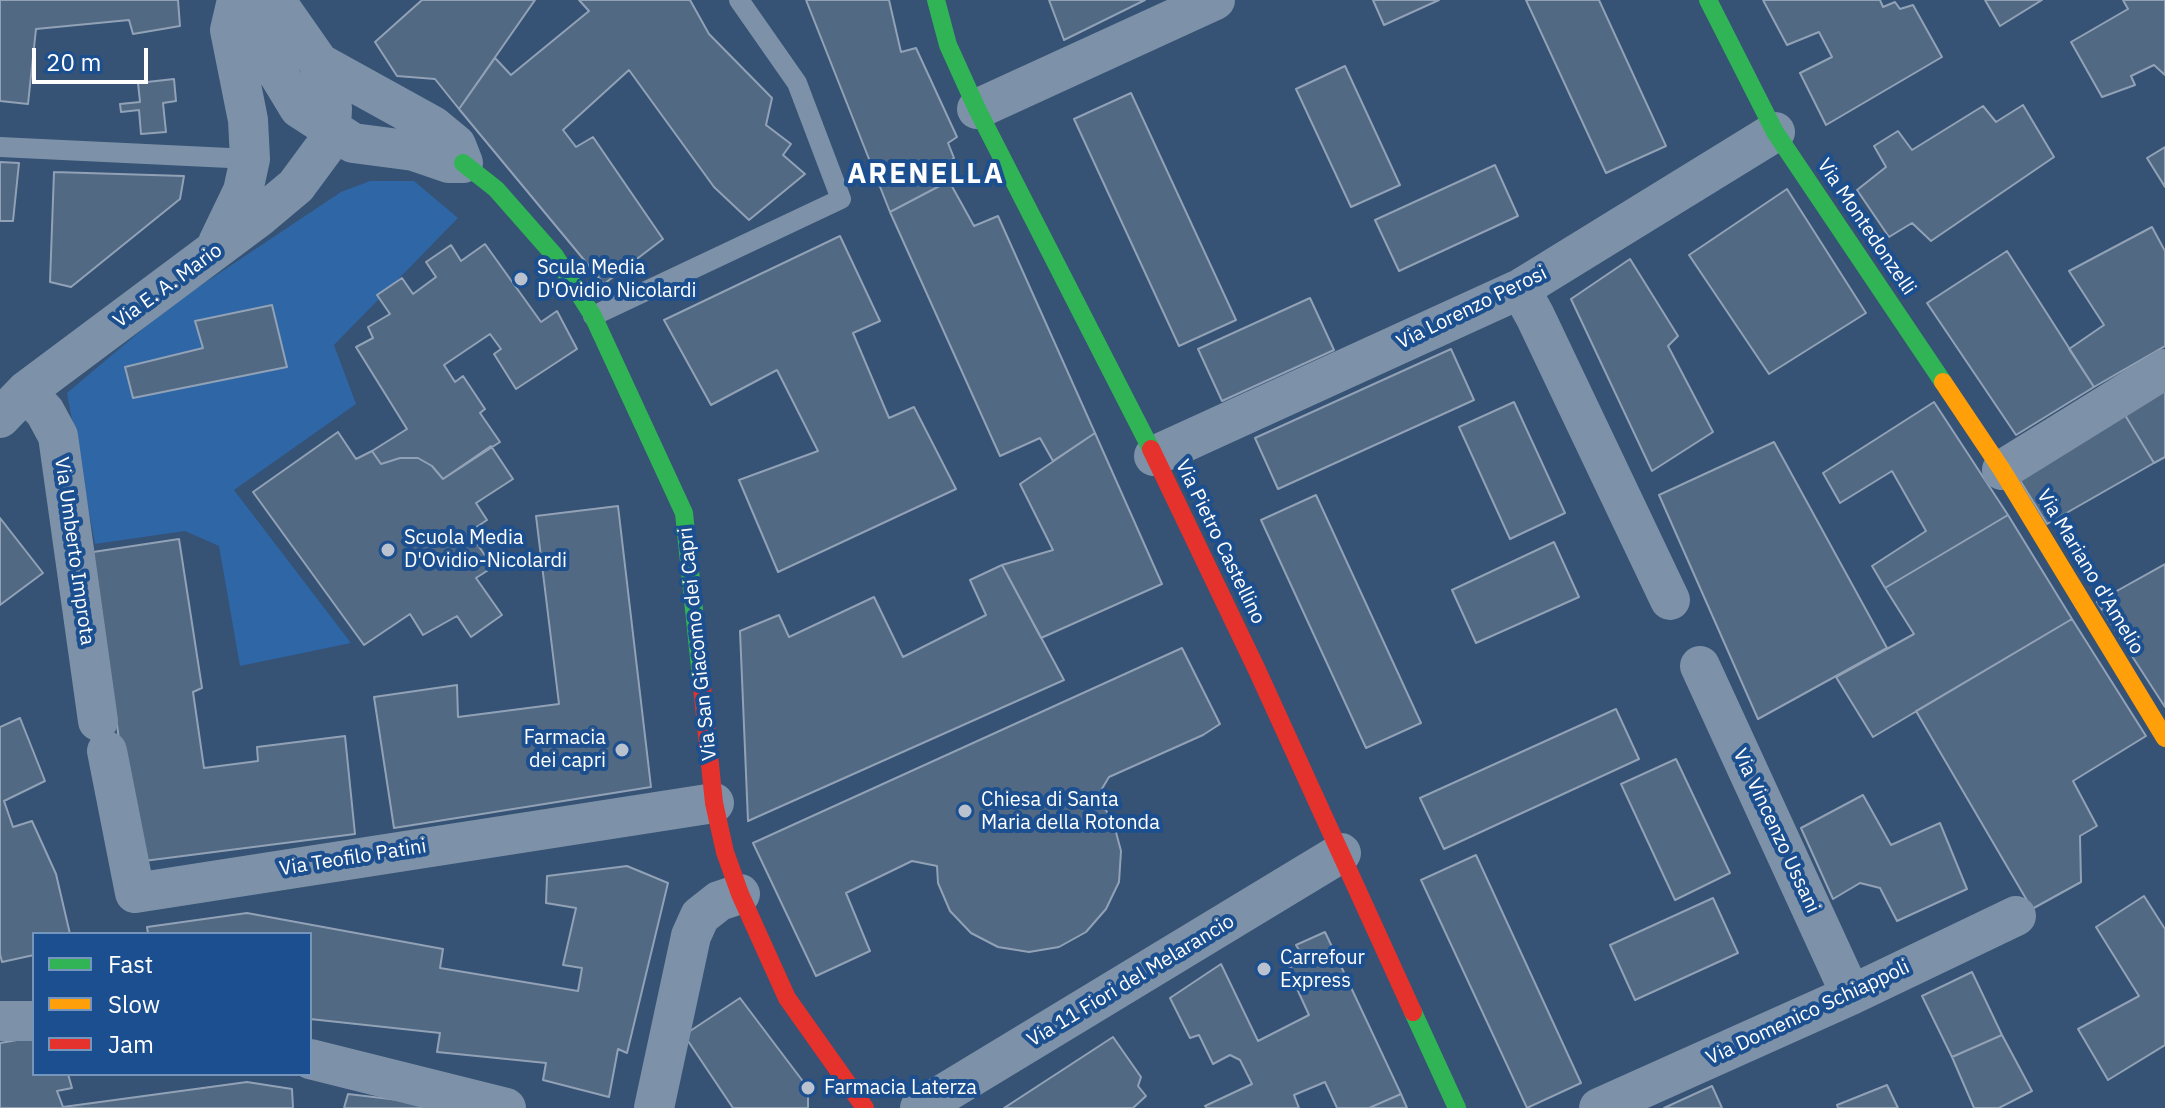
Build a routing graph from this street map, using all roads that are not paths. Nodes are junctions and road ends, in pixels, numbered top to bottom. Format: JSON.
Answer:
{"nodes":[{"id":1,"x":237,"y":0,"type":"edge"},
{"id":2,"x":253,"y":0,"type":"edge"},
{"id":3,"x":275,"y":0,"type":"edge"},
{"id":4,"x":739,"y":0,"type":"edge"},
{"id":5,"x":936,"y":0,"type":"edge"},
{"id":6,"x":1215,"y":0,"type":"edge"},
{"id":7,"x":1708,"y":0,"type":"edge"},
{"id":8,"x":321,"y":108,"type":"junction"},
{"id":9,"x":977,"y":109,"type":"junction"},
{"id":10,"x":1775,"y":132,"type":"junction"},
{"id":11,"x":0,"y":147,"type":"edge"},
{"id":12,"x":380,"y":148,"type":"junction"},
{"id":13,"x":463,"y":163,"type":"junction"},
{"id":14,"x":246,"y":175,"type":"junction"},
{"id":15,"x":296,"y":186,"type":"junction"},
{"id":16,"x":213,"y":253,"type":"junction"},
{"id":17,"x":1520,"y":289,"type":"junction"},
{"id":18,"x":593,"y":316,"type":"junction"},
{"id":19,"x":2165,"y":369,"type":"edge"},
{"id":20,"x":13,"y":405,"type":"edge"},
{"id":21,"x":1154,"y":456,"type":"junction"},
{"id":22,"x":2002,"y":470,"type":"junction"},
{"id":23,"x":1670,"y":600,"type":"dead end"},
{"id":24,"x":1700,"y":666,"type":"dead end"},
{"id":25,"x":102,"y":736,"type":"joint"},
{"id":26,"x":2165,"y":738,"type":"edge"},
{"id":27,"x":714,"y":803,"type":"junction"},
{"id":28,"x":1341,"y":853,"type":"junction"},
{"id":29,"x":740,"y":894,"type":"junction"},
{"id":30,"x":2016,"y":916,"type":"dead end"},
{"id":31,"x":1851,"y":995,"type":"junction"},
{"id":32,"x":0,"y":1021,"type":"edge"},
{"id":33,"x":32,"y":1021,"type":"edge"},
{"id":34,"x":312,"y":1060,"type":"edge"},
{"id":35,"x":506,"y":1108,"type":"edge"},
{"id":36,"x":654,"y":1108,"type":"edge"},
{"id":37,"x":865,"y":1108,"type":"edge"},
{"id":38,"x":920,"y":1108,"type":"edge"},
{"id":39,"x":1457,"y":1108,"type":"edge"},
{"id":40,"x":1599,"y":1108,"type":"edge"}],
"edges":[{"from":1,"to":14,"type":"street"},
{"from":2,"to":8,"type":"street"},
{"from":3,"to":8,"type":"street"},
{"from":4,"to":18,"type":"lane"},
{"from":5,"to":9,"type":"street","name":"Via Pietro Castellino"},
{"from":6,"to":9,"type":"street"},
{"from":7,"to":10,"type":"street","name":"Via Montedonzelli"},
{"from":8,"to":12,"type":"street"},
{"from":8,"to":13,"type":"street"},
{"from":8,"to":14,"type":"street"},
{"from":8,"to":15,"type":"street","name":"Via E. A. Mario"},
{"from":9,"to":21,"type":"street","name":"Via Pietro Castellino"},
{"from":10,"to":17,"type":"street","name":"Via Lorenzo Perosi"},
{"from":10,"to":22,"type":"street","name":"Via Montedonzelli"},
{"from":11,"to":14,"type":"lane"},
{"from":12,"to":13,"type":"street"},
{"from":12,"to":15,"type":"street"},
{"from":13,"to":18,"type":"street","name":"Via San Giacomo dei Capri"},
{"from":14,"to":16,"type":"street"},
{"from":15,"to":16,"type":"street","name":"Via E. A. Mario"},
{"from":16,"to":20,"type":"street","name":"Via E. A. Mario"},
{"from":17,"to":21,"type":"street","name":"Via Lorenzo Perosi"},
{"from":17,"to":23,"type":"street"},
{"from":18,"to":27,"type":"street","name":"Via San Giacomo dei Capri"},
{"from":19,"to":22,"type":"street"},
{"from":20,"to":25,"type":"street","name":"Via Umberto Improta"},
{"from":21,"to":28,"type":"street","name":"Via Pietro Castellino"},
{"from":22,"to":26,"type":"street","name":"Via Mariano d'Amelio"},
{"from":24,"to":31,"type":"street","name":"Via Vincenzo Ussani"},
{"from":25,"to":27,"type":"street","name":"Via Teofilo Patini"},
{"from":27,"to":29,"type":"street","name":"Via San Giacomo dei Capri"},
{"from":28,"to":38,"type":"street","name":"Via 11 Fiori del Melarancio"},
{"from":28,"to":39,"type":"street","name":"Via Pietro Castellino"},
{"from":29,"to":36,"type":"street"},
{"from":29,"to":37,"type":"street","name":"Via San Giacomo dei Capri"},
{"from":30,"to":31,"type":"street","name":"Via Domenico Schiappoli"},
{"from":31,"to":40,"type":"street","name":"Via Domenico Schiappoli"},
{"from":32,"to":33,"type":"street"},
{"from":34,"to":35,"type":"street"}]}
